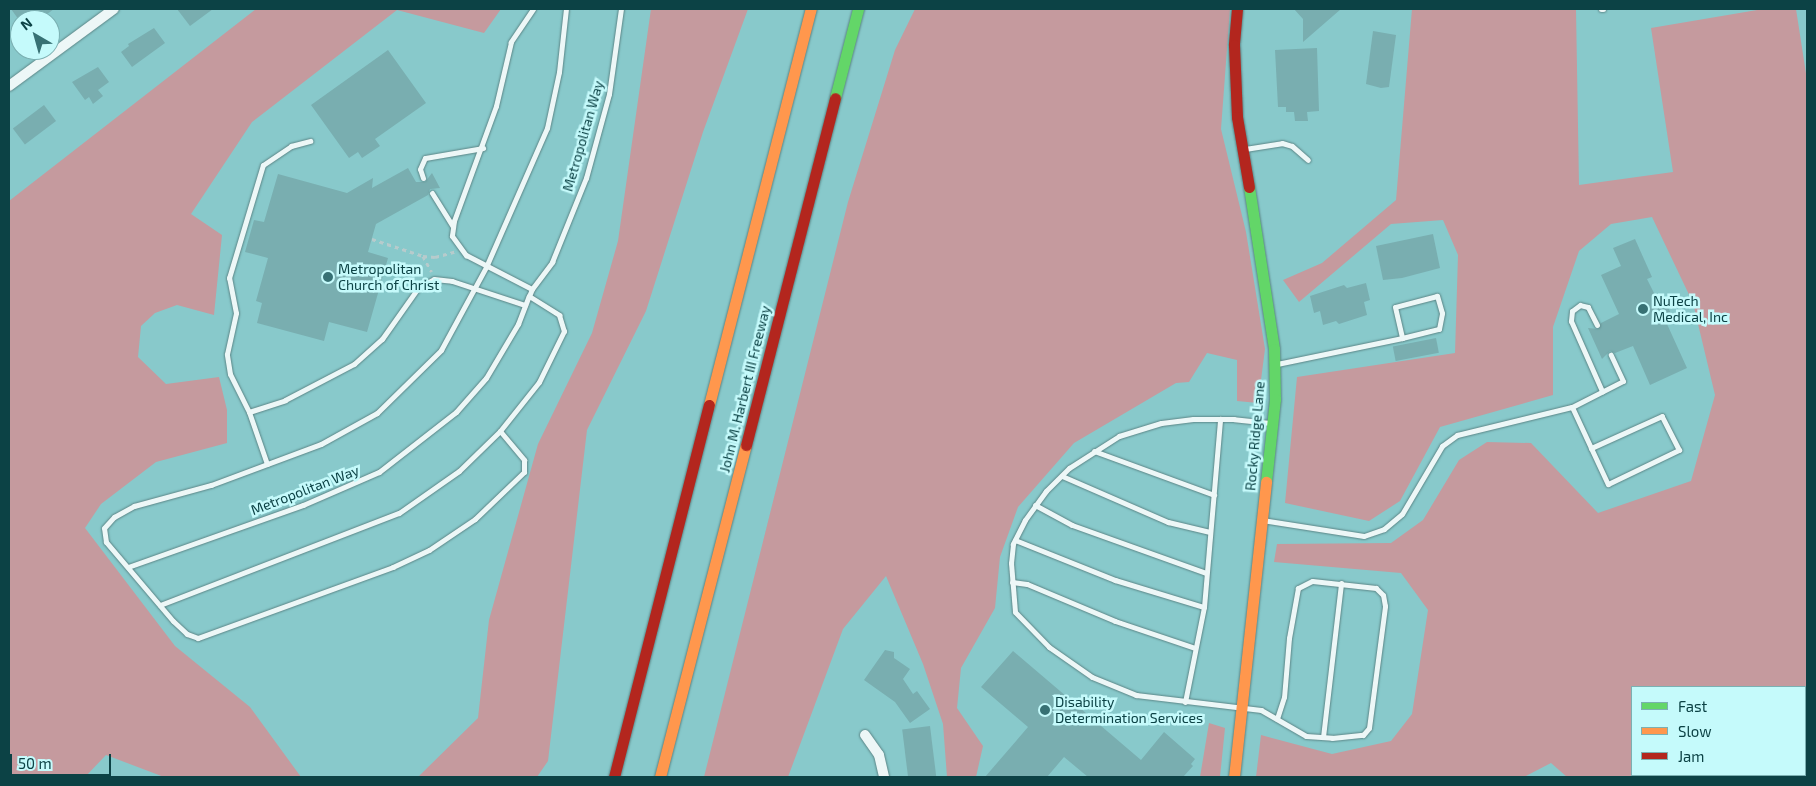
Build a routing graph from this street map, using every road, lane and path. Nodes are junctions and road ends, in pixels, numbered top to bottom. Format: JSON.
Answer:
{"nodes":[{"id":1,"x":114,"y":9,"type":"edge"},
{"id":2,"x":533,"y":9,"type":"edge"},
{"id":3,"x":566,"y":9,"type":"edge"},
{"id":4,"x":621,"y":9,"type":"edge"},
{"id":5,"x":811,"y":9,"type":"edge"},
{"id":6,"x":858,"y":9,"type":"edge"},
{"id":7,"x":1237,"y":9,"type":"edge"},
{"id":8,"x":9,"y":86,"type":"edge"},
{"id":9,"x":310,"y":141,"type":"dead end"},
{"id":10,"x":483,"y":148,"type":"junction"},
{"id":11,"x":1242,"y":150,"type":"junction"},
{"id":12,"x":1308,"y":160,"type":"dead end"},
{"id":13,"x":423,"y":178,"type":"dead end"},
{"id":14,"x":432,"y":193,"type":"dead end"},
{"id":15,"x":453,"y":226,"type":"junction"},
{"id":16,"x":372,"y":239,"type":"dead end"},
{"id":17,"x":459,"y":249,"type":"junction"},
{"id":18,"x":423,"y":256,"type":"junction"},
{"id":19,"x":486,"y":267,"type":"junction"},
{"id":20,"x":434,"y":279,"type":"junction"},
{"id":21,"x":476,"y":287,"type":"junction"},
{"id":22,"x":532,"y":289,"type":"junction"},
{"id":23,"x":529,"y":296,"type":"junction"},
{"id":24,"x":525,"y":305,"type":"junction"},
{"id":25,"x":1597,"y":324,"type":"dead end"},
{"id":26,"x":1402,"y":338,"type":"junction"},
{"id":27,"x":1611,"y":355,"type":"dead end"},
{"id":28,"x":1274,"y":364,"type":"junction"},
{"id":29,"x":1602,"y":391,"type":"junction"},
{"id":30,"x":1572,"y":407,"type":"junction"},
{"id":31,"x":249,"y":412,"type":"junction"},
{"id":32,"x":1220,"y":419,"type":"junction"},
{"id":33,"x":1273,"y":423,"type":"junction"},
{"id":34,"x":500,"y":431,"type":"junction"},
{"id":35,"x":1591,"y":448,"type":"junction"},
{"id":36,"x":1094,"y":451,"type":"junction"},
{"id":37,"x":267,"y":464,"type":"junction"},
{"id":38,"x":1062,"y":476,"type":"junction"},
{"id":39,"x":1214,"y":495,"type":"junction"},
{"id":40,"x":1036,"y":505,"type":"junction"},
{"id":41,"x":1262,"y":520,"type":"junction"},
{"id":42,"x":1210,"y":532,"type":"junction"},
{"id":43,"x":1015,"y":540,"type":"junction"},
{"id":44,"x":128,"y":567,"type":"junction"},
{"id":45,"x":1206,"y":572,"type":"junction"},
{"id":46,"x":1012,"y":582,"type":"junction"},
{"id":47,"x":1341,"y":583,"type":"junction"},
{"id":48,"x":160,"y":604,"type":"junction"},
{"id":49,"x":1204,"y":608,"type":"junction"},
{"id":50,"x":1195,"y":648,"type":"junction"},
{"id":51,"x":1185,"y":702,"type":"junction"},
{"id":52,"x":1240,"y":709,"type":"junction"},
{"id":53,"x":1277,"y":719,"type":"junction"},
{"id":54,"x":866,"y":735,"type":"dead end"},
{"id":55,"x":1323,"y":738,"type":"junction"},
{"id":56,"x":614,"y":777,"type":"edge"},
{"id":57,"x":660,"y":777,"type":"edge"},
{"id":58,"x":884,"y":777,"type":"edge"},
{"id":59,"x":1234,"y":777,"type":"edge"}],
"edges":[{"from":1,"to":8,"type":"street"},
{"from":2,"to":10,"type":"lane"},
{"from":3,"to":19,"type":"lane"},
{"from":4,"to":22,"type":"lane","name":"Metropolitan Way"},
{"from":5,"to":56,"type":"main road"},
{"from":6,"to":57,"type":"main road","name":"John M. Harbert III Freeway"},
{"from":7,"to":11,"type":"main road","name":"Rocky Ridge Lane"},
{"from":9,"to":31,"type":"lane"},
{"from":10,"to":13,"type":"lane"},
{"from":10,"to":15,"type":"lane"},
{"from":11,"to":12,"type":"lane"},
{"from":11,"to":28,"type":"main road","name":"Rocky Ridge Lane"},
{"from":14,"to":15,"type":"lane"},
{"from":15,"to":17,"type":"lane"},
{"from":16,"to":18,"type":"path"},
{"from":17,"to":18,"type":"path"},
{"from":17,"to":19,"type":"lane"},
{"from":18,"to":20,"type":"path"},
{"from":19,"to":21,"type":"lane"},
{"from":19,"to":22,"type":"lane"},
{"from":20,"to":21,"type":"lane"},
{"from":20,"to":31,"type":"lane"},
{"from":21,"to":24,"type":"lane"},
{"from":21,"to":37,"type":"lane"},
{"from":22,"to":23,"type":"lane","name":"Metropolitan Way"},
{"from":23,"to":24,"type":"lane","name":"Metropolitan Way"},
{"from":23,"to":34,"type":"lane"},
{"from":24,"to":44,"type":"lane","name":"Metropolitan Way"},
{"from":25,"to":29,"type":"lane"},
{"from":26,"to":26,"type":"lane"},
{"from":26,"to":28,"type":"lane"},
{"from":27,"to":29,"type":"lane"},
{"from":28,"to":33,"type":"main road","name":"Rocky Ridge Lane"},
{"from":29,"to":30,"type":"lane"},
{"from":30,"to":35,"type":"lane"},
{"from":30,"to":41,"type":"lane"},
{"from":31,"to":37,"type":"lane"},
{"from":32,"to":33,"type":"lane"},
{"from":32,"to":36,"type":"lane"},
{"from":32,"to":39,"type":"lane"},
{"from":33,"to":41,"type":"main road","name":"Rocky Ridge Lane"},
{"from":34,"to":48,"type":"lane"},
{"from":34,"to":48,"type":"lane"},
{"from":35,"to":35,"type":"lane"},
{"from":36,"to":38,"type":"lane"},
{"from":36,"to":39,"type":"lane"},
{"from":37,"to":44,"type":"lane"},
{"from":38,"to":40,"type":"lane"},
{"from":38,"to":42,"type":"lane"},
{"from":39,"to":42,"type":"lane"},
{"from":40,"to":43,"type":"lane"},
{"from":40,"to":45,"type":"lane"},
{"from":41,"to":52,"type":"main road","name":"Rocky Ridge Lane"},
{"from":42,"to":45,"type":"lane"},
{"from":43,"to":46,"type":"lane"},
{"from":43,"to":49,"type":"lane"},
{"from":44,"to":48,"type":"lane"},
{"from":45,"to":49,"type":"lane"},
{"from":46,"to":50,"type":"lane"},
{"from":46,"to":51,"type":"lane"},
{"from":47,"to":53,"type":"lane"},
{"from":47,"to":55,"type":"lane"},
{"from":47,"to":55,"type":"lane"},
{"from":49,"to":50,"type":"lane"},
{"from":50,"to":51,"type":"lane"},
{"from":51,"to":52,"type":"lane"},
{"from":52,"to":53,"type":"lane"},
{"from":52,"to":59,"type":"main road","name":"Rocky Ridge Lane"},
{"from":53,"to":55,"type":"lane"},
{"from":54,"to":58,"type":"street"}]}
